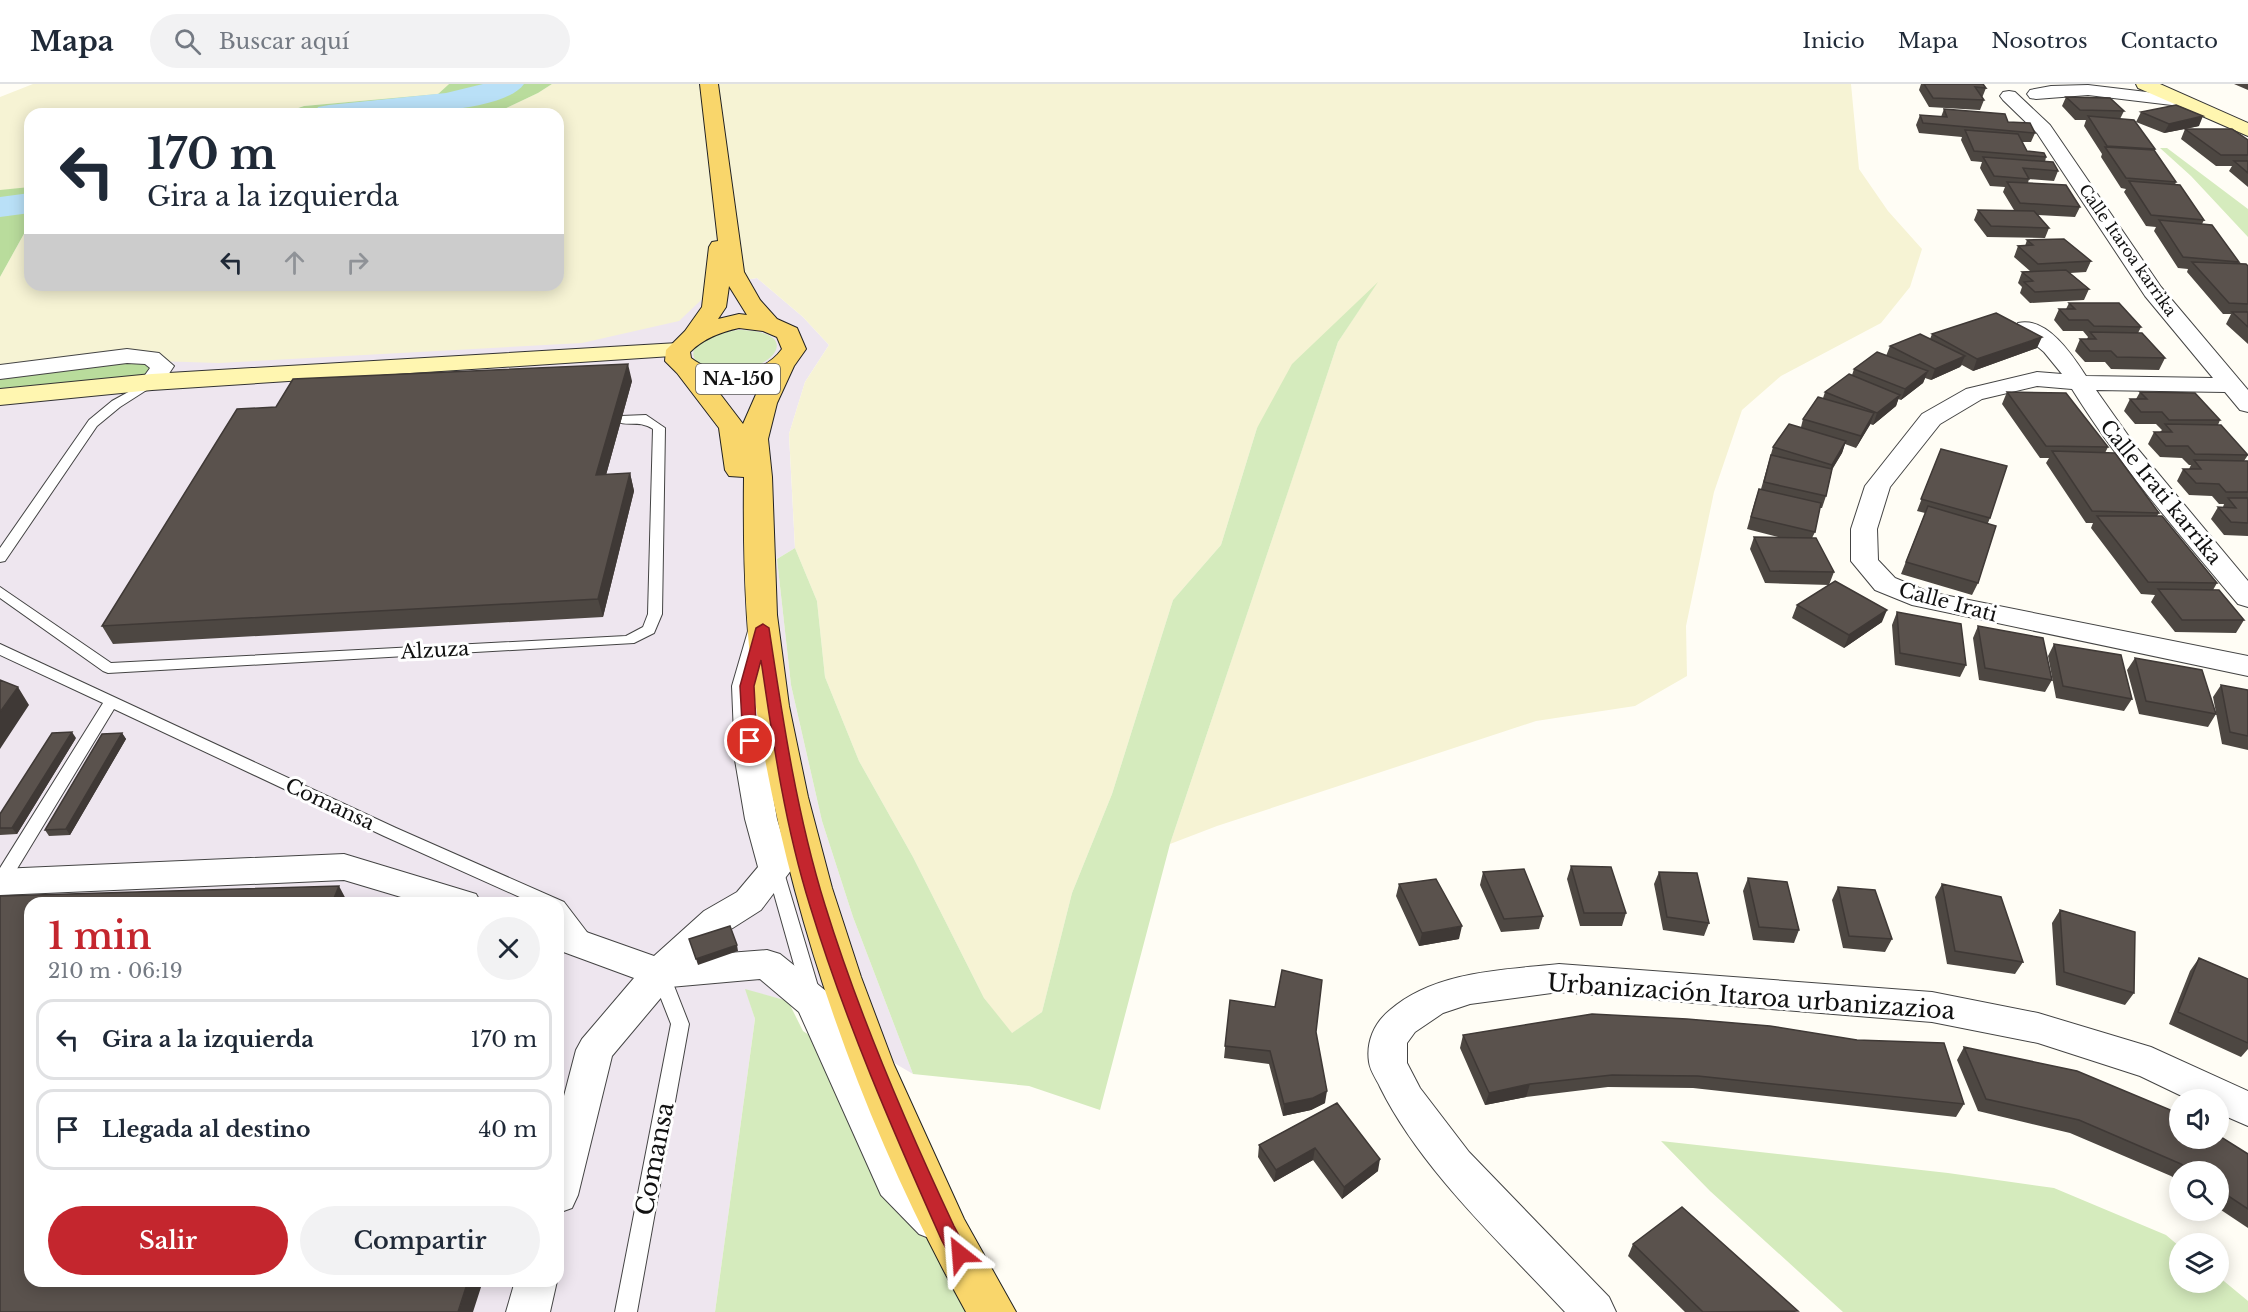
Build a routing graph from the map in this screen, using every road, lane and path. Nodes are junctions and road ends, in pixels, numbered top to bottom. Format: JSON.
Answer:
{"nodes":[{"id":1,"x":709,"y":84,"type":"edge"},
{"id":2,"x":2087,"y":84,"type":"edge"},
{"id":3,"x":2145,"y":84,"type":"edge"},
{"id":4,"x":2020,"y":89,"type":"edge"},
{"id":5,"x":2180,"y":92,"type":"edge"},
{"id":6,"x":2248,"y":117,"type":"edge"},
{"id":7,"x":2248,"y":130,"type":"edge"},
{"id":8,"x":721,"y":177,"type":"junction"},
{"id":9,"x":768,"y":324,"type":"junction"},
{"id":10,"x":2026,"y":328,"type":"edge"},
{"id":11,"x":688,"y":352,"type":"junction"},
{"id":12,"x":783,"y":363,"type":"junction"},
{"id":13,"x":0,"y":372,"type":"edge"},
{"id":14,"x":152,"y":382,"type":"junction"},
{"id":15,"x":2078,"y":383,"type":"junction"},
{"id":16,"x":2230,"y":385,"type":"junction"},
{"id":17,"x":0,"y":397,"type":"edge"},
{"id":18,"x":2248,"y":405,"type":"edge"},
{"id":19,"x":621,"y":420,"type":"dead end"},
{"id":20,"x":0,"y":558,"type":"edge"},
{"id":21,"x":758,"y":560,"type":"junction"},
{"id":22,"x":0,"y":591,"type":"edge"},
{"id":23,"x":2248,"y":598,"type":"edge"},
{"id":24,"x":763,"y":628,"type":"junction"},
{"id":25,"x":0,"y":649,"type":"edge"},
{"id":26,"x":2248,"y":666,"type":"edge"},
{"id":27,"x":111,"y":702,"type":"junction"},
{"id":28,"x":775,"y":869,"type":"junction"},
{"id":29,"x":0,"y":882,"type":"edge"},
{"id":30,"x":444,"y":897,"type":"edge"},
{"id":31,"x":536,"y":897,"type":"edge"},
{"id":32,"x":564,"y":921,"type":"edge"},
{"id":33,"x":573,"y":941,"type":"edge"},
{"id":34,"x":660,"y":973,"type":"junction"},
{"id":35,"x":813,"y":1002,"type":"junction"},
{"id":36,"x":2248,"y":1109,"type":"edge"},
{"id":37,"x":564,"y":1171,"type":"edge"},
{"id":38,"x":948,"y":1235,"type":"junction"},
{"id":39,"x":534,"y":1287,"type":"edge"},
{"id":40,"x":528,"y":1312,"type":"edge"},
{"id":41,"x":626,"y":1312,"type":"edge"},
{"id":42,"x":993,"y":1312,"type":"edge"},
{"id":43,"x":1594,"y":1312,"type":"edge"}],
"edges":[{"from":1,"to":8,"type":"main road"},
{"from":2,"to":4,"type":"street"},
{"from":3,"to":5,"type":"street"},
{"from":4,"to":5,"type":"street"},
{"from":4,"to":16,"type":"street","name":"Calle Itaroa karrika"},
{"from":5,"to":6,"type":"street"},
{"from":5,"to":7,"type":"street"},
{"from":8,"to":9,"type":"main road"},
{"from":8,"to":11,"type":"main road"},
{"from":9,"to":11,"type":"main road","number":"NA-150"},
{"from":9,"to":12,"type":"main road","number":"NA-150"},
{"from":10,"to":15,"type":"street"},
{"from":11,"to":12,"type":"main road","number":"NA-150"},
{"from":11,"to":14,"type":"street"},
{"from":11,"to":21,"type":"main road"},
{"from":12,"to":21,"type":"main road"},
{"from":13,"to":14,"type":"street"},
{"from":14,"to":17,"type":"street"},
{"from":14,"to":20,"type":"lane"},
{"from":15,"to":16,"type":"street","name":"Calle Irati"},
{"from":15,"to":23,"type":"street","name":"Calle Irati karrika"},
{"from":15,"to":26,"type":"street","name":"Calle Irati"},
{"from":16,"to":18,"type":"street","name":"Calle Itaroa karrika"},
{"from":19,"to":22,"type":"lane","name":"Alzuza"},
{"from":21,"to":24,"type":"main road"},
{"from":24,"to":28,"type":"street"},
{"from":24,"to":38,"type":"main road"},
{"from":25,"to":27,"type":"lane","name":"Comansa"},
{"from":27,"to":29,"type":"lane"},
{"from":27,"to":31,"type":"lane","name":"Comansa"},
{"from":28,"to":34,"type":"street"},
{"from":28,"to":35,"type":"lane"},
{"from":29,"to":30,"type":"street"},
{"from":32,"to":33,"type":"lane"},
{"from":33,"to":34,"type":"street"},
{"from":34,"to":35,"type":"street"},
{"from":34,"to":37,"type":"street"},
{"from":34,"to":41,"type":"lane","name":"Comansa"},
{"from":35,"to":38,"type":"street"},
{"from":36,"to":43,"type":"street","name":"Urbanización Itaroa urbanizazioa"},
{"from":38,"to":42,"type":"main road"},
{"from":39,"to":40,"type":"street"}]}
